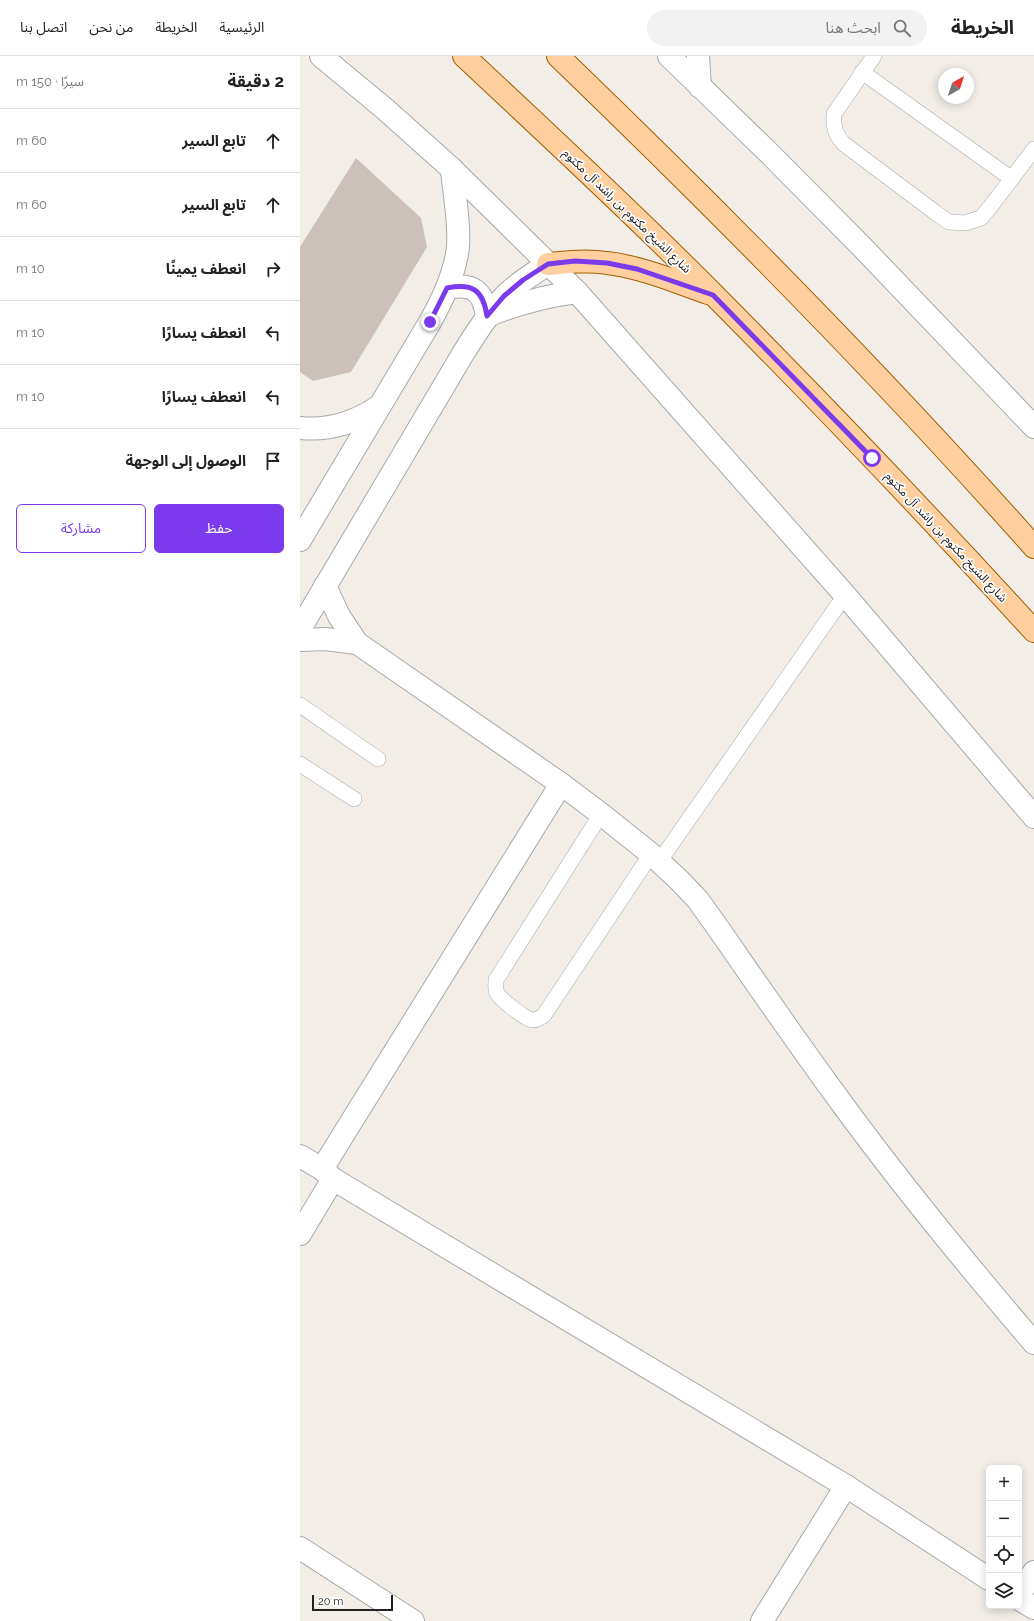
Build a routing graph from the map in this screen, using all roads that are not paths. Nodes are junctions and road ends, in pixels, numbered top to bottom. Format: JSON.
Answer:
{"nodes":[{"id":1,"x":321,"y":56,"type":"edge"},
{"id":2,"x":464,"y":56,"type":"edge"},
{"id":3,"x":558,"y":56,"type":"edge"},
{"id":4,"x":668,"y":56,"type":"edge"},
{"id":5,"x":698,"y":56,"type":"edge"},
{"id":6,"x":874,"y":56,"type":"edge"},
{"id":7,"x":862,"y":72,"type":"junction"},
{"id":8,"x":700,"y":87,"type":"junction"},
{"id":9,"x":1034,"y":149,"type":"edge"},
{"id":10,"x":452,"y":169,"type":"junction"},
{"id":11,"x":1012,"y":179,"type":"junction"},
{"id":12,"x":548,"y":264,"type":"junction"},
{"id":13,"x":447,"y":288,"type":"junction"},
{"id":14,"x":577,"y":292,"type":"junction"},
{"id":15,"x":713,"y":295,"type":"junction"},
{"id":16,"x":487,"y":316,"type":"junction"},
{"id":17,"x":379,"y":406,"type":"junction"},
{"id":18,"x":1034,"y":427,"type":"edge"},
{"id":19,"x":300,"y":428,"type":"edge"},
{"id":20,"x":301,"y":534,"type":"edge"},
{"id":21,"x":1034,"y":547,"type":"edge"},
{"id":22,"x":325,"y":586,"type":"junction"},
{"id":23,"x":845,"y":595,"type":"junction"},
{"id":24,"x":300,"y":630,"type":"edge"},
{"id":25,"x":1034,"y":631,"type":"edge"},
{"id":26,"x":300,"y":640,"type":"edge"},
{"id":27,"x":357,"y":643,"type":"junction"},
{"id":28,"x":300,"y":705,"type":"edge"},
{"id":29,"x":378,"y":759,"type":"dead end"},
{"id":30,"x":300,"y":764,"type":"edge"},
{"id":31,"x":561,"y":784,"type":"junction"},
{"id":32,"x":354,"y":799,"type":"dead end"},
{"id":33,"x":601,"y":814,"type":"junction"},
{"id":34,"x":1034,"y":817,"type":"edge"},
{"id":35,"x":655,"y":858,"type":"junction"},
{"id":36,"x":300,"y":1156,"type":"edge"},
{"id":37,"x":328,"y":1174,"type":"junction"},
{"id":38,"x":300,"y":1234,"type":"edge"},
{"id":39,"x":1034,"y":1343,"type":"edge"},
{"id":40,"x":846,"y":1486,"type":"junction"},
{"id":41,"x":300,"y":1548,"type":"edge"},
{"id":42,"x":1034,"y":1572,"type":"edge"},
{"id":43,"x":986,"y":1577,"type":"edge"},
{"id":44,"x":1022,"y":1590,"type":"edge"},
{"id":45,"x":1022,"y":1600,"type":"edge"},
{"id":46,"x":1034,"y":1608,"type":"edge"},
{"id":47,"x":413,"y":1621,"type":"edge"},
{"id":48,"x":762,"y":1621,"type":"edge"}],
"edges":[{"from":1,"to":10,"type":"street"},
{"from":2,"to":15,"type":"main road","name":"شارع الشيخ مكتوم بن راشد آل مكتوم"},
{"from":3,"to":21,"type":"main road"},
{"from":4,"to":8,"type":"street"},
{"from":5,"to":8,"type":"street"},
{"from":6,"to":7,"type":"lane"},
{"from":7,"to":11,"type":"lane"},
{"from":7,"to":11,"type":"lane"},
{"from":8,"to":18,"type":"street"},
{"from":9,"to":11,"type":"lane"},
{"from":10,"to":12,"type":"street"},
{"from":10,"to":13,"type":"street"},
{"from":12,"to":14,"type":"street"},
{"from":12,"to":15,"type":"main road"},
{"from":12,"to":16,"type":"street"},
{"from":13,"to":16,"type":"street"},
{"from":13,"to":17,"type":"street"},
{"from":14,"to":16,"type":"street"},
{"from":14,"to":23,"type":"street"},
{"from":15,"to":25,"type":"main road","name":"شارع الشيخ مكتوم بن راشد آل مكتوم"},
{"from":16,"to":22,"type":"street"},
{"from":17,"to":19,"type":"street"},
{"from":17,"to":20,"type":"street"},
{"from":22,"to":24,"type":"street"},
{"from":22,"to":27,"type":"street"},
{"from":23,"to":34,"type":"street"},
{"from":23,"to":35,"type":"lane"},
{"from":26,"to":27,"type":"street"},
{"from":27,"to":31,"type":"street"},
{"from":28,"to":29,"type":"lane"},
{"from":30,"to":32,"type":"lane"},
{"from":31,"to":33,"type":"street"},
{"from":31,"to":37,"type":"street"},
{"from":33,"to":35,"type":"street"},
{"from":33,"to":35,"type":"lane"},
{"from":35,"to":39,"type":"street"},
{"from":36,"to":37,"type":"street"},
{"from":37,"to":38,"type":"street"},
{"from":37,"to":40,"type":"street"},
{"from":40,"to":43,"type":"street"},
{"from":40,"to":48,"type":"street"},
{"from":41,"to":47,"type":"street"},
{"from":42,"to":44,"type":"street"},
{"from":45,"to":46,"type":"street"}]}
